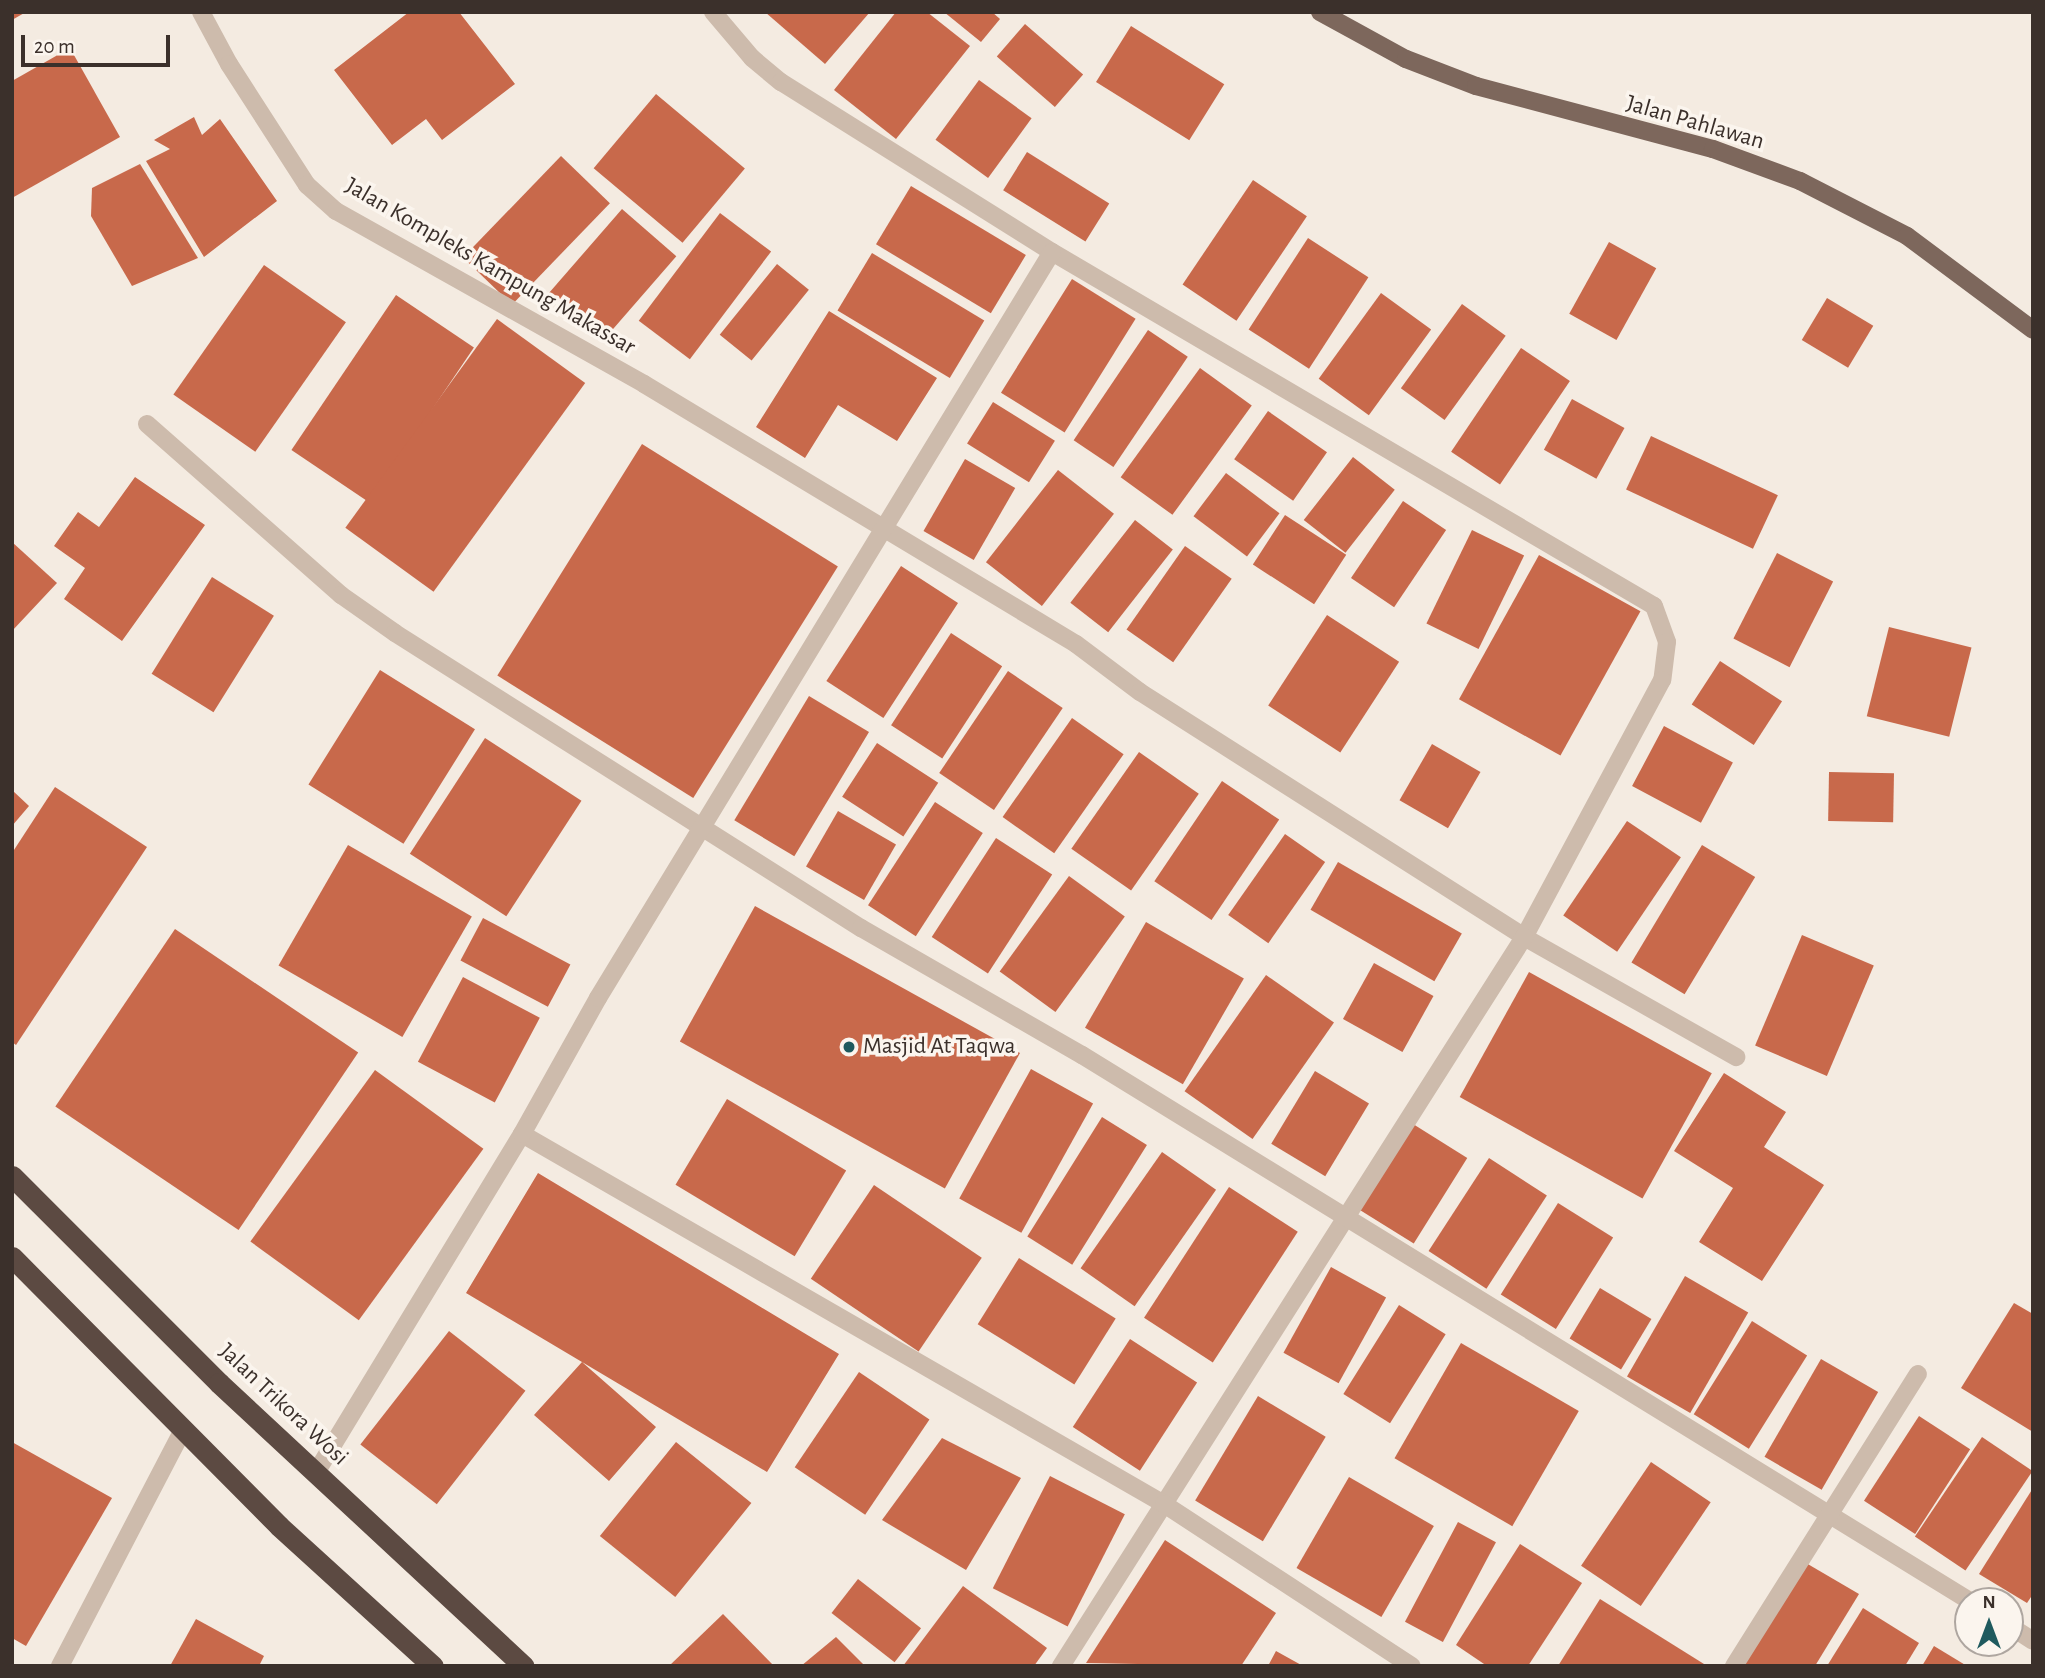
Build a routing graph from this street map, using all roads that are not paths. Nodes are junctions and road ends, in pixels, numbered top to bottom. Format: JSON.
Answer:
{"nodes":[{"id":1,"x":201,"y":12,"type":"edge"},
{"id":2,"x":713,"y":12,"type":"edge"},
{"id":3,"x":1320,"y":12,"type":"edge"},
{"id":4,"x":1052,"y":252,"type":"junction"},
{"id":5,"x":2033,"y":330,"type":"edge"},
{"id":6,"x":146,"y":424,"type":"dead end"},
{"id":7,"x":887,"y":530,"type":"junction"},
{"id":8,"x":703,"y":826,"type":"junction"},
{"id":9,"x":1524,"y":937,"type":"junction"},
{"id":10,"x":1736,"y":1057,"type":"dead end"},
{"id":11,"x":522,"y":1134,"type":"junction"},
{"id":12,"x":12,"y":1176,"type":"edge"},
{"id":13,"x":1343,"y":1216,"type":"junction"},
{"id":14,"x":12,"y":1256,"type":"edge"},
{"id":15,"x":1918,"y":1374,"type":"dead end"},
{"id":16,"x":184,"y":1428,"type":"junction"},
{"id":17,"x":317,"y":1471,"type":"junction"},
{"id":18,"x":1164,"y":1504,"type":"junction"},
{"id":19,"x":1832,"y":1514,"type":"junction"},
{"id":20,"x":1954,"y":1591,"type":"edge"},
{"id":21,"x":60,"y":1666,"type":"edge"},
{"id":22,"x":433,"y":1666,"type":"edge"},
{"id":23,"x":524,"y":1666,"type":"edge"},
{"id":24,"x":1061,"y":1666,"type":"edge"},
{"id":25,"x":1412,"y":1666,"type":"edge"},
{"id":26,"x":1734,"y":1666,"type":"edge"}],
"edges":[{"from":1,"to":7,"type":"street","name":"Jalan Kompleks Kampung Makassar"},
{"from":2,"to":4,"type":"street"},
{"from":3,"to":5,"type":"main road","name":"Jalan Pahlawan"},
{"from":4,"to":7,"type":"street"},
{"from":4,"to":9,"type":"street"},
{"from":6,"to":8,"type":"street"},
{"from":7,"to":8,"type":"street"},
{"from":7,"to":9,"type":"street","name":"Jalan Kompleks Kampung Makassar"},
{"from":8,"to":11,"type":"street"},
{"from":8,"to":13,"type":"street"},
{"from":9,"to":10,"type":"street","name":"Jalan Kompleks Kampung Makassar"},
{"from":9,"to":13,"type":"street"},
{"from":11,"to":17,"type":"street"},
{"from":11,"to":18,"type":"street"},
{"from":12,"to":17,"type":"highway","name":"Jalan Trikora Wosi"},
{"from":13,"to":18,"type":"street"},
{"from":13,"to":19,"type":"street"},
{"from":14,"to":16,"type":"highway"},
{"from":15,"to":19,"type":"street"},
{"from":16,"to":21,"type":"street"},
{"from":16,"to":22,"type":"highway"},
{"from":17,"to":23,"type":"highway","name":"Jalan Trikora Wosi"},
{"from":18,"to":24,"type":"street"},
{"from":18,"to":25,"type":"street"},
{"from":19,"to":20,"type":"street"},
{"from":19,"to":26,"type":"street"}]}
